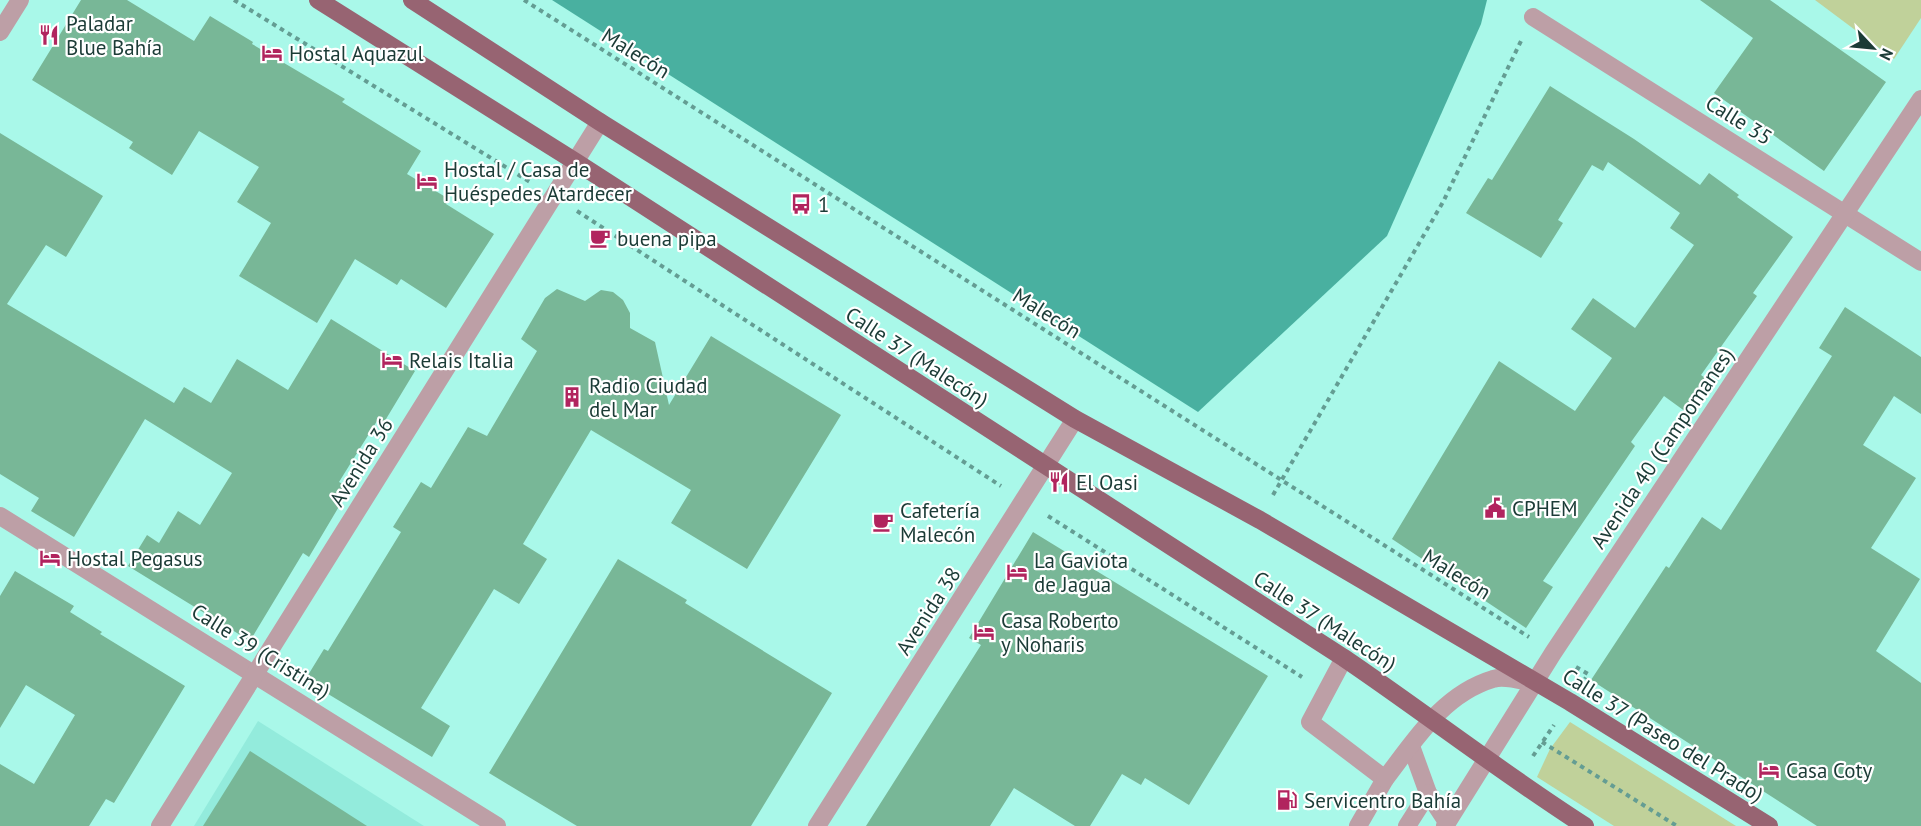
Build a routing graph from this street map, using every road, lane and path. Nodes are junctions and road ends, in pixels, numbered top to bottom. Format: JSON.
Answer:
{"nodes":[{"id":1,"x":20,"y":0,"type":"edge"},
{"id":2,"x":234,"y":0,"type":"edge"},
{"id":3,"x":318,"y":0,"type":"edge"},
{"id":4,"x":412,"y":0,"type":"edge"},
{"id":5,"x":524,"y":0,"type":"edge"},
{"id":6,"x":1533,"y":17,"type":"joint"},
{"id":7,"x":0,"y":32,"type":"edge"},
{"id":8,"x":1921,"y":99,"type":"edge"},
{"id":9,"x":600,"y":122,"type":"junction"},
{"id":10,"x":576,"y":162,"type":"junction"},
{"id":11,"x":554,"y":197,"type":"junction"},
{"id":12,"x":1845,"y":213,"type":"junction"},
{"id":13,"x":1921,"y":262,"type":"edge"},
{"id":14,"x":1075,"y":419,"type":"junction"},
{"id":15,"x":1046,"y":467,"type":"junction"},
{"id":16,"x":1280,"y":479,"type":"junction"},
{"id":17,"x":1024,"y":501,"type":"junction"},
{"id":18,"x":0,"y":516,"type":"edge"},
{"id":19,"x":1260,"y":520,"type":"junction"},
{"id":20,"x":1553,"y":653,"type":"junction"},
{"id":21,"x":1344,"y":658,"type":"junction"},
{"id":22,"x":256,"y":674,"type":"junction"},
{"id":23,"x":1534,"y":683,"type":"junction"},
{"id":24,"x":1325,"y":692,"type":"junction"},
{"id":25,"x":1432,"y":718,"type":"junction"},
{"id":26,"x":1542,"y":742,"type":"dead end"},
{"id":27,"x":1411,"y":746,"type":"junction"},
{"id":28,"x":1486,"y":759,"type":"junction"},
{"id":29,"x":1385,"y":778,"type":"junction"},
{"id":30,"x":1428,"y":793,"type":"junction"},
{"id":31,"x":1446,"y":824,"type":"edge"},
{"id":32,"x":160,"y":826,"type":"edge"},
{"id":33,"x":497,"y":826,"type":"edge"},
{"id":34,"x":817,"y":826,"type":"edge"},
{"id":35,"x":1358,"y":826,"type":"edge"},
{"id":36,"x":1407,"y":826,"type":"edge"},
{"id":37,"x":1585,"y":826,"type":"edge"},
{"id":38,"x":1677,"y":826,"type":"edge"},
{"id":39,"x":1768,"y":826,"type":"edge"}],
"edges":[{"from":1,"to":7,"type":"street"},
{"from":2,"to":11,"type":"path"},
{"from":3,"to":10,"type":"main road","name":"Calle 37 (Malecón)"},
{"from":4,"to":9,"type":"main road","name":"Calle 37 (Malecón)"},
{"from":5,"to":16,"type":"path","name":"Malecón"},
{"from":6,"to":12,"type":"street","name":"Calle 35"},
{"from":6,"to":16,"type":"path"},
{"from":8,"to":12,"type":"street","name":"Avenida 40 (Campomanes)"},
{"from":9,"to":10,"type":"street","name":"Avenida 36"},
{"from":9,"to":14,"type":"main road","name":"Calle 37 (Malecón)"},
{"from":10,"to":11,"type":"street","name":"Avenida 36"},
{"from":10,"to":15,"type":"main road","name":"Calle 37 (Malecón)"},
{"from":11,"to":17,"type":"path"},
{"from":11,"to":22,"type":"street","name":"Avenida 36"},
{"from":12,"to":13,"type":"street","name":"Calle 35"},
{"from":12,"to":20,"type":"street","name":"Avenida 40 (Campomanes)"},
{"from":14,"to":15,"type":"street","name":"Avenida 38"},
{"from":14,"to":19,"type":"main road","name":"Calle 37 (Malecón)"},
{"from":15,"to":17,"type":"street","name":"Avenida 38"},
{"from":15,"to":21,"type":"main road","name":"Calle 37 (Malecón)"},
{"from":16,"to":19,"type":"path"},
{"from":16,"to":20,"type":"path","name":"Malecón"},
{"from":17,"to":24,"type":"path"},
{"from":17,"to":34,"type":"street","name":"Avenida 38"},
{"from":18,"to":22,"type":"street","name":"Calle 39 (Cristina)"},
{"from":19,"to":23,"type":"main road","name":"Calle 37 (Malecón)"},
{"from":20,"to":23,"type":"street","name":"Avenida 40 (Campomanes)"},
{"from":21,"to":24,"type":"street"},
{"from":21,"to":25,"type":"main road","name":"Calle 37 (Malecón)"},
{"from":22,"to":32,"type":"street","name":"Avenida 36"},
{"from":22,"to":33,"type":"street","name":"Calle 39 (Cristina)"},
{"from":23,"to":25,"type":"street"},
{"from":23,"to":28,"type":"street","name":"Avenida 40 (Campomanes)"},
{"from":23,"to":39,"type":"main road","name":"Calle 37 (Paseo del Prado)"},
{"from":24,"to":29,"type":"street"},
{"from":25,"to":27,"type":"street"},
{"from":25,"to":28,"type":"main road","name":"Calle 37 (Malecón)"},
{"from":26,"to":38,"type":"path"},
{"from":27,"to":29,"type":"street"},
{"from":27,"to":30,"type":"street"},
{"from":28,"to":31,"type":"street","name":"Avenida 40 (Campomanes)"},
{"from":28,"to":37,"type":"main road"},
{"from":29,"to":35,"type":"street"},
{"from":30,"to":31,"type":"street"},
{"from":30,"to":36,"type":"street"}]}
